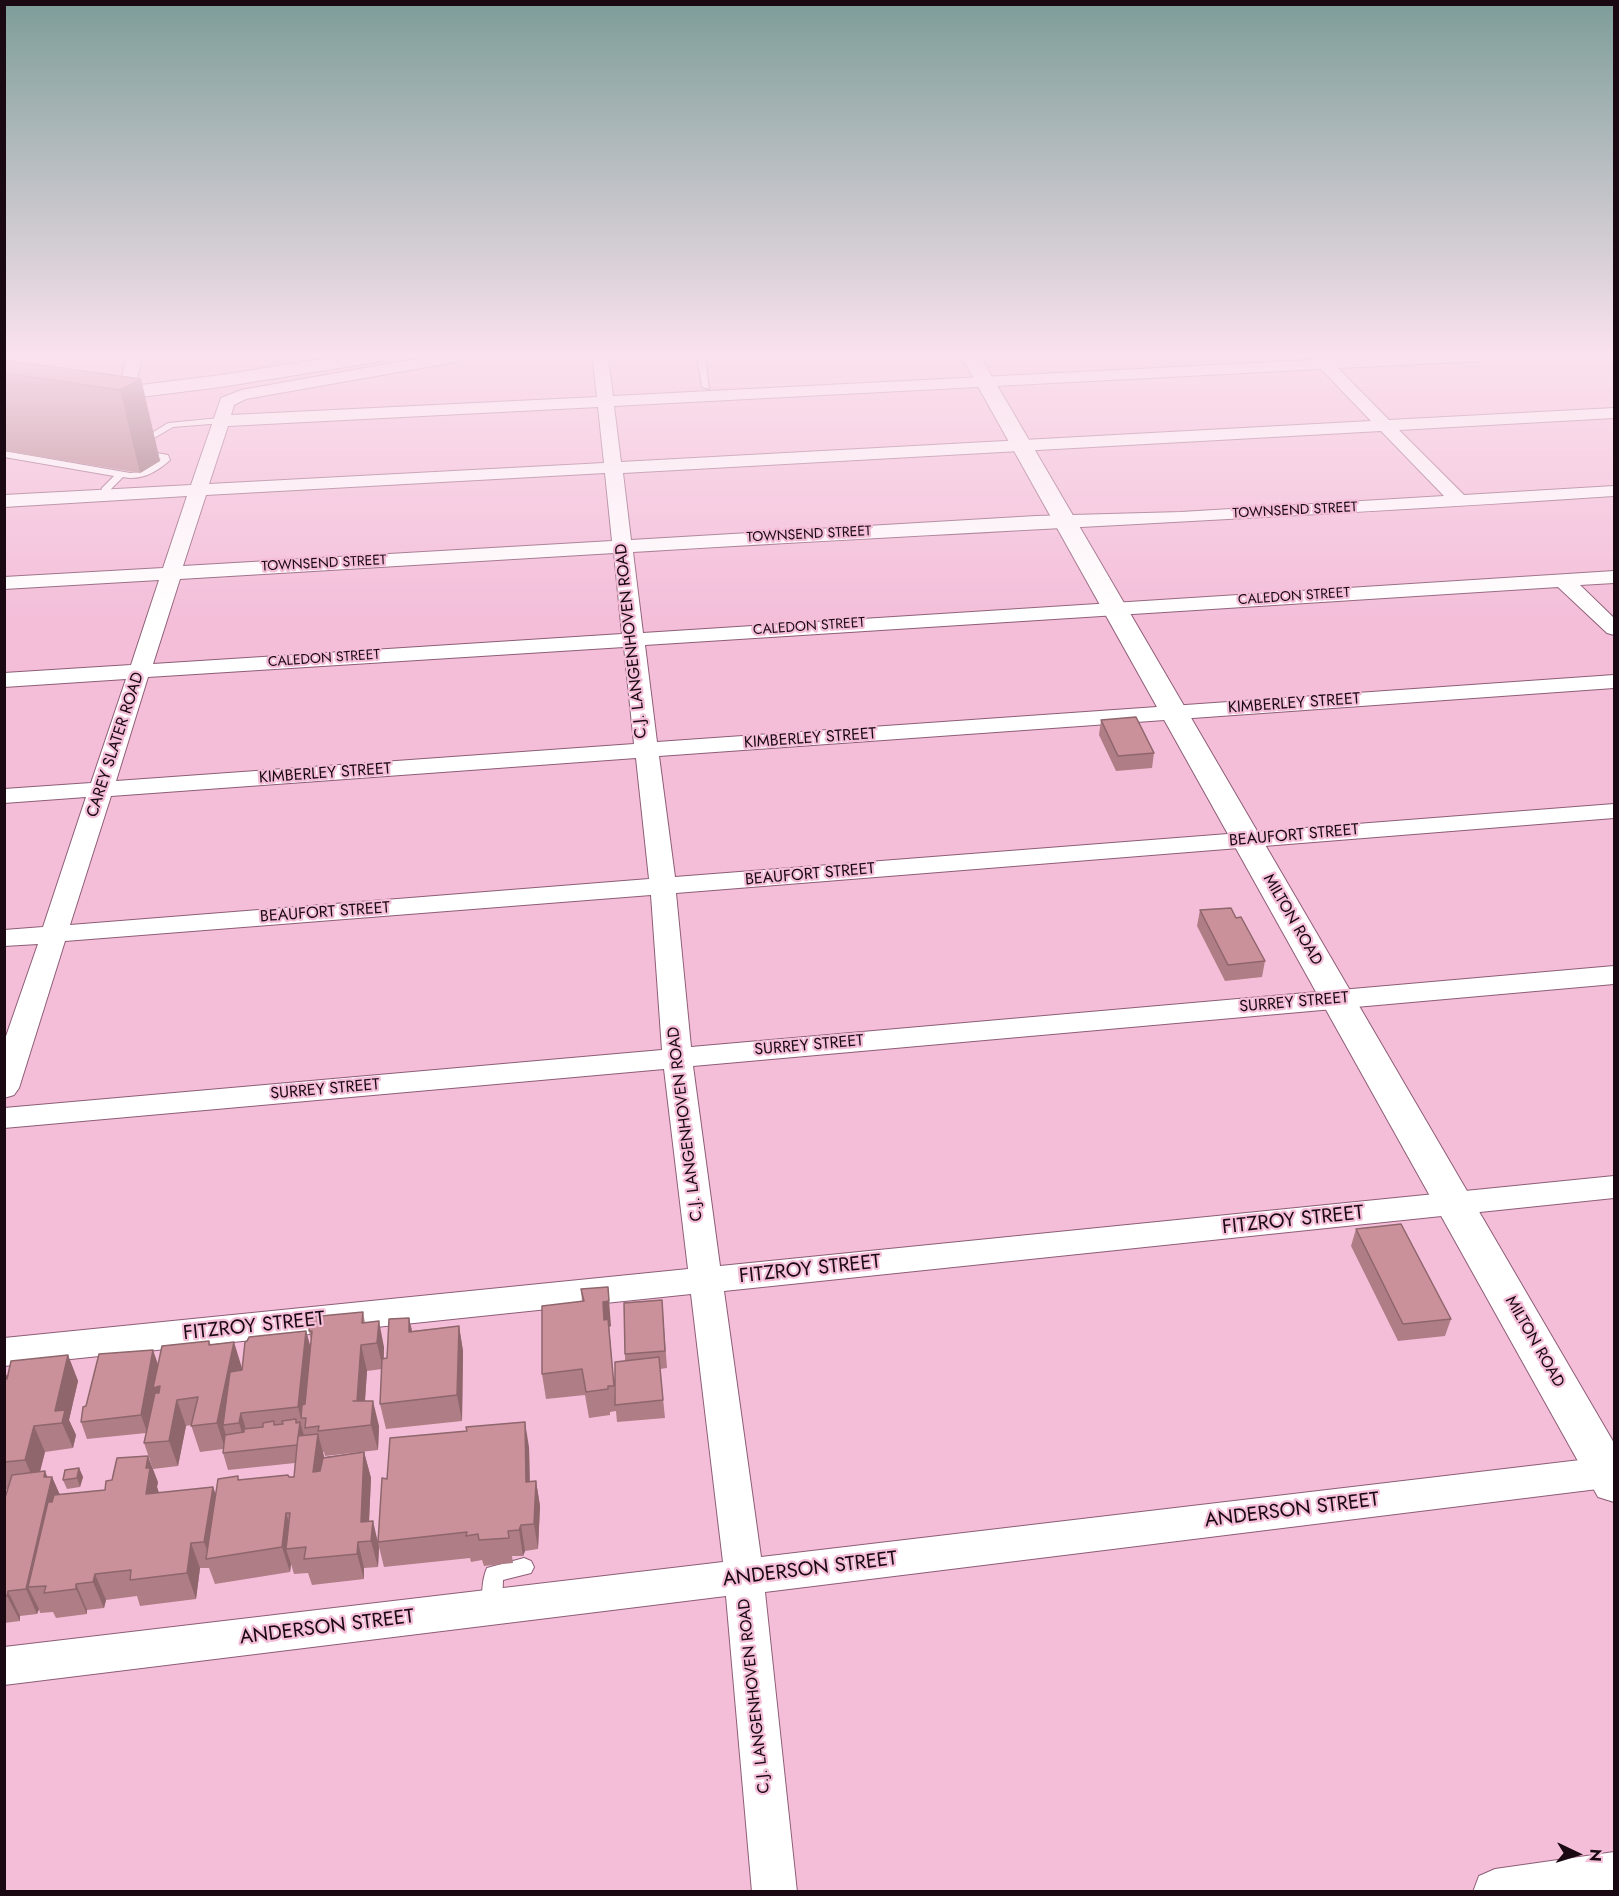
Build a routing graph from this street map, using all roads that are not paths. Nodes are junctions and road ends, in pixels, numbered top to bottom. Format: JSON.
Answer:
{"nodes":[{"id":1,"x":213,"y":444,"type":"edge"},
{"id":2,"x":610,"y":444,"type":"edge"},
{"id":3,"x":1051,"y":444,"type":"edge"},
{"id":4,"x":1403,"y":444,"type":"edge"},
{"id":5,"x":1023,"y":446,"type":"junction"},
{"id":6,"x":129,"y":451,"type":"edge"},
{"id":7,"x":4,"y":454,"type":"edge"},
{"id":8,"x":613,"y":468,"type":"junction"},
{"id":9,"x":120,"y":475,"type":"junction"},
{"id":10,"x":197,"y":491,"type":"junction"},
{"id":11,"x":1614,"y":491,"type":"edge"},
{"id":12,"x":105,"y":496,"type":"junction"},
{"id":13,"x":4,"y":501,"type":"edge"},
{"id":14,"x":1459,"y":501,"type":"junction"},
{"id":15,"x":1065,"y":521,"type":"junction"},
{"id":16,"x":621,"y":547,"type":"junction"},
{"id":17,"x":170,"y":573,"type":"junction"},
{"id":18,"x":1614,"y":577,"type":"edge"},
{"id":19,"x":1563,"y":580,"type":"junction"},
{"id":20,"x":4,"y":583,"type":"edge"},
{"id":21,"x":1115,"y":608,"type":"junction"},
{"id":22,"x":1614,"y":629,"type":"edge"},
{"id":23,"x":632,"y":639,"type":"junction"},
{"id":24,"x":139,"y":671,"type":"junction"},
{"id":25,"x":4,"y":680,"type":"edge"},
{"id":26,"x":1614,"y":681,"type":"edge"},
{"id":27,"x":1173,"y":712,"type":"junction"},
{"id":28,"x":645,"y":751,"type":"junction"},
{"id":29,"x":102,"y":790,"type":"junction"},
{"id":30,"x":4,"y":796,"type":"edge"},
{"id":31,"x":1614,"y":811,"type":"edge"},
{"id":32,"x":1247,"y":840,"type":"junction"},
{"id":33,"x":663,"y":887,"type":"junction"},
{"id":34,"x":53,"y":934,"type":"junction"},
{"id":35,"x":4,"y":938,"type":"edge"},
{"id":36,"x":1614,"y":975,"type":"edge"},
{"id":37,"x":1337,"y":999,"type":"junction"},
{"id":38,"x":677,"y":1058,"type":"junction"},
{"id":39,"x":4,"y":1088,"type":"edge"},
{"id":40,"x":4,"y":1118,"type":"edge"},
{"id":41,"x":1614,"y":1187,"type":"edge"},
{"id":42,"x":1455,"y":1204,"type":"junction"},
{"id":43,"x":705,"y":1281,"type":"junction"},
{"id":44,"x":4,"y":1352,"type":"edge"},
{"id":45,"x":1612,"y":1476,"type":"edge"},
{"id":46,"x":524,"y":1567,"type":"dead end"},
{"id":47,"x":744,"y":1578,"type":"junction"},
{"id":48,"x":492,"y":1608,"type":"junction"},
{"id":49,"x":4,"y":1666,"type":"edge"},
{"id":50,"x":1614,"y":1875,"type":"edge"},
{"id":51,"x":774,"y":1892,"type":"edge"},
{"id":52,"x":1495,"y":1892,"type":"edge"}],
"edges":[{"from":1,"to":10,"type":"street","name":"CAREY SLATER ROAD"},
{"from":2,"to":8,"type":"street","name":"C.J. LANGENHOVEN ROAD"},
{"from":3,"to":5,"type":"street"},
{"from":4,"to":14,"type":"street"},
{"from":5,"to":8,"type":"street"},
{"from":5,"to":15,"type":"main road","name":"MILTON ROAD"},
{"from":6,"to":9,"type":"lane"},
{"from":7,"to":9,"type":"lane"},
{"from":8,"to":10,"type":"street"},
{"from":8,"to":16,"type":"street","name":"C.J. LANGENHOVEN ROAD"},
{"from":9,"to":12,"type":"lane"},
{"from":10,"to":12,"type":"street"},
{"from":10,"to":17,"type":"street","name":"CAREY SLATER ROAD"},
{"from":11,"to":14,"type":"street","name":"TOWNSEND STREET"},
{"from":12,"to":13,"type":"street"},
{"from":14,"to":15,"type":"street","name":"TOWNSEND STREET"},
{"from":15,"to":16,"type":"street","name":"TOWNSEND STREET"},
{"from":15,"to":21,"type":"main road","name":"MILTON ROAD"},
{"from":16,"to":17,"type":"street","name":"TOWNSEND STREET"},
{"from":16,"to":23,"type":"street","name":"C.J. LANGENHOVEN ROAD"},
{"from":17,"to":20,"type":"street","name":"TOWNSEND STREET"},
{"from":17,"to":24,"type":"street","name":"CAREY SLATER ROAD"},
{"from":18,"to":19,"type":"street","name":"CALEDON STREET"},
{"from":19,"to":21,"type":"street","name":"CALEDON STREET"},
{"from":19,"to":22,"type":"street"},
{"from":21,"to":23,"type":"street","name":"CALEDON STREET"},
{"from":21,"to":27,"type":"main road","name":"MILTON ROAD"},
{"from":23,"to":24,"type":"street","name":"CALEDON STREET"},
{"from":23,"to":28,"type":"street","name":"C.J. LANGENHOVEN ROAD"},
{"from":24,"to":25,"type":"street","name":"CALEDON STREET"},
{"from":24,"to":29,"type":"street","name":"CAREY SLATER ROAD"},
{"from":26,"to":27,"type":"street","name":"KIMBERLEY STREET"},
{"from":27,"to":28,"type":"street","name":"KIMBERLEY STREET"},
{"from":27,"to":32,"type":"main road","name":"MILTON ROAD"},
{"from":28,"to":29,"type":"street","name":"KIMBERLEY STREET"},
{"from":28,"to":33,"type":"street","name":"C.J. LANGENHOVEN ROAD"},
{"from":29,"to":30,"type":"street","name":"KIMBERLEY STREET"},
{"from":29,"to":34,"type":"street","name":"CAREY SLATER ROAD"},
{"from":31,"to":32,"type":"street","name":"BEAUFORT STREET"},
{"from":32,"to":33,"type":"street","name":"BEAUFORT STREET"},
{"from":32,"to":37,"type":"main road","name":"MILTON ROAD"},
{"from":33,"to":34,"type":"street","name":"BEAUFORT STREET"},
{"from":33,"to":38,"type":"street","name":"C.J. LANGENHOVEN ROAD"},
{"from":34,"to":35,"type":"street","name":"BEAUFORT STREET"},
{"from":34,"to":39,"type":"street","name":"CAREY SLATER ROAD"},
{"from":36,"to":37,"type":"street","name":"SURREY STREET"},
{"from":37,"to":38,"type":"street","name":"SURREY STREET"},
{"from":37,"to":42,"type":"main road","name":"MILTON ROAD"},
{"from":38,"to":40,"type":"street","name":"SURREY STREET"},
{"from":38,"to":43,"type":"street","name":"C.J. LANGENHOVEN ROAD"},
{"from":41,"to":42,"type":"street","name":"FITZROY STREET"},
{"from":42,"to":43,"type":"street","name":"FITZROY STREET"},
{"from":42,"to":45,"type":"main road","name":"MILTON ROAD"},
{"from":43,"to":44,"type":"street","name":"FITZROY STREET"},
{"from":43,"to":47,"type":"street","name":"C.J. LANGENHOVEN ROAD"},
{"from":45,"to":47,"type":"street","name":"ANDERSON STREET"},
{"from":46,"to":48,"type":"lane"},
{"from":47,"to":48,"type":"street","name":"ANDERSON STREET"},
{"from":47,"to":51,"type":"street","name":"C.J. LANGENHOVEN ROAD"},
{"from":48,"to":49,"type":"street","name":"ANDERSON STREET"},
{"from":50,"to":52,"type":"street"}]}
